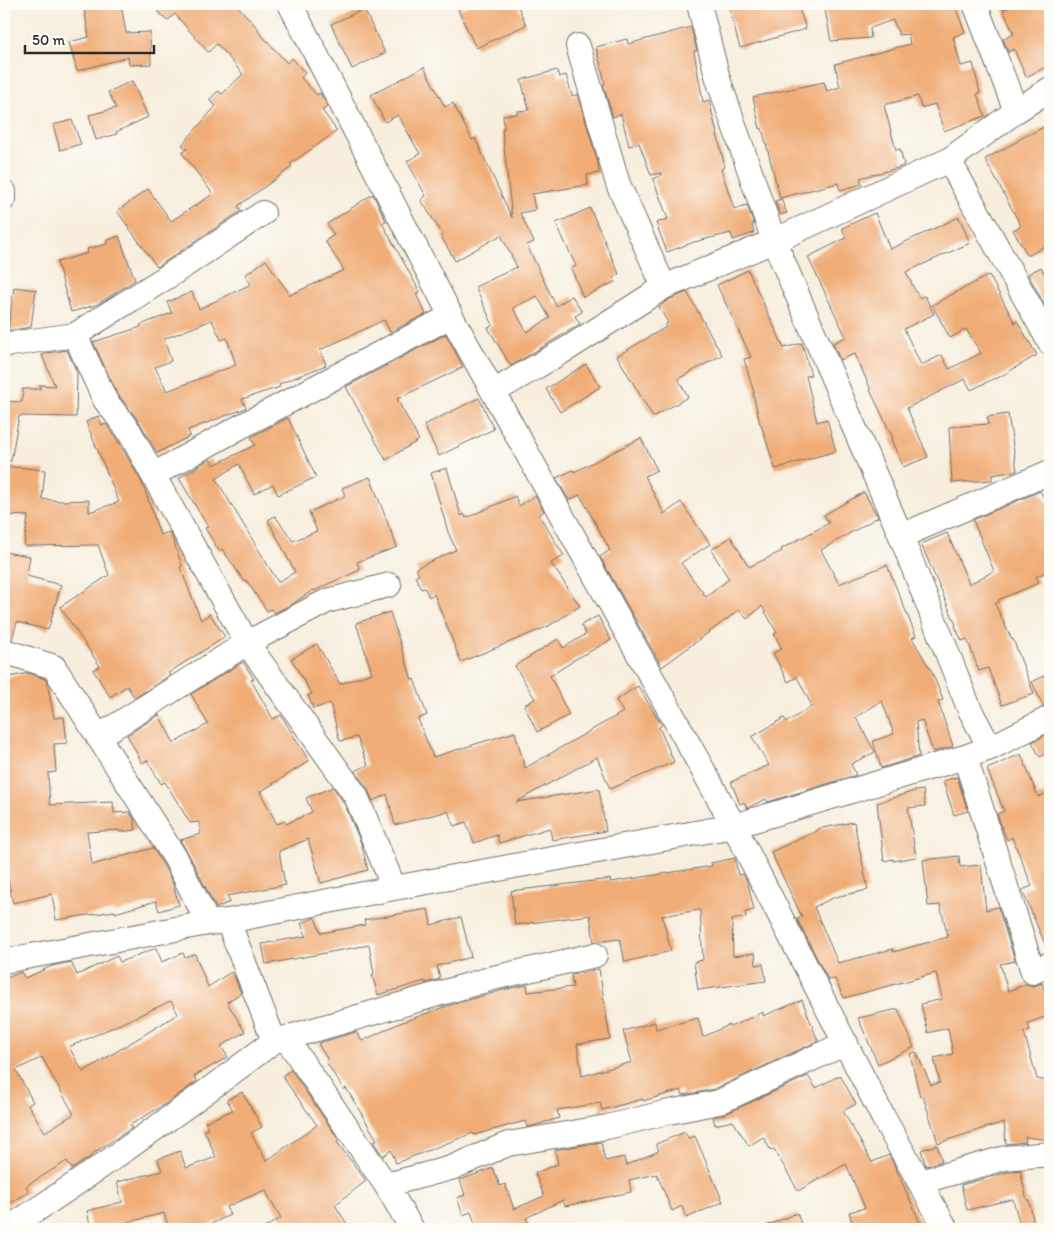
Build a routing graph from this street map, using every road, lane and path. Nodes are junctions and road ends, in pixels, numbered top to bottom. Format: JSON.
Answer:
{"nodes":[{"id":1,"x":290,"y":4,"type":"edge"},
{"id":2,"x":699,"y":4,"type":"edge"},
{"id":3,"x":975,"y":4,"type":"edge"},
{"id":4,"x":578,"y":46,"type":"dead end"},
{"id":5,"x":1050,"y":89,"type":"edge"},
{"id":6,"x":1016,"y":111,"type":"junction"},
{"id":7,"x":950,"y":160,"type":"junction"},
{"id":8,"x":4,"y":192,"type":"edge"},
{"id":9,"x":4,"y":198,"type":"edge"},
{"id":10,"x":263,"y":213,"type":"dead end"},
{"id":11,"x":774,"y":241,"type":"junction"},
{"id":12,"x":664,"y":287,"type":"junction"},
{"id":13,"x":451,"y":316,"type":"junction"},
{"id":14,"x":75,"y":335,"type":"junction"},
{"id":15,"x":1050,"y":343,"type":"edge"},
{"id":16,"x":4,"y":345,"type":"edge"},
{"id":17,"x":493,"y":392,"type":"junction"},
{"id":18,"x":1050,"y":472,"type":"edge"},
{"id":19,"x":152,"y":475,"type":"junction"},
{"id":20,"x":901,"y":536,"type":"junction"},
{"id":21,"x":389,"y":585,"type":"dead end"},
{"id":22,"x":247,"y":643,"type":"junction"},
{"id":23,"x":4,"y":651,"type":"edge"},
{"id":24,"x":1050,"y":718,"type":"edge"},
{"id":25,"x":98,"y":737,"type":"junction"},
{"id":26,"x":990,"y":748,"type":"junction"},
{"id":27,"x":966,"y":757,"type":"junction"},
{"id":28,"x":734,"y":826,"type":"junction"},
{"id":29,"x":394,"y":888,"type":"junction"},
{"id":30,"x":218,"y":922,"type":"junction"},
{"id":31,"x":595,"y":955,"type":"dead end"},
{"id":32,"x":4,"y":961,"type":"edge"},
{"id":33,"x":1050,"y":964,"type":"edge"},
{"id":34,"x":280,"y":1040,"type":"junction"},
{"id":35,"x":846,"y":1044,"type":"junction"},
{"id":36,"x":1050,"y":1154,"type":"edge"},
{"id":37,"x":920,"y":1182,"type":"junction"},
{"id":38,"x":386,"y":1185,"type":"junction"},
{"id":39,"x":7,"y":1229,"type":"edge"},
{"id":40,"x":412,"y":1229,"type":"edge"},
{"id":41,"x":946,"y":1229,"type":"edge"}],
"edges":[{"from":1,"to":13,"type":"street"},
{"from":2,"to":11,"type":"street"},
{"from":3,"to":6,"type":"street"},
{"from":4,"to":12,"type":"street"},
{"from":5,"to":6,"type":"street"},
{"from":6,"to":7,"type":"street"},
{"from":7,"to":11,"type":"street"},
{"from":7,"to":15,"type":"street"},
{"from":8,"to":9,"type":"street"},
{"from":10,"to":14,"type":"street"},
{"from":11,"to":12,"type":"street"},
{"from":11,"to":20,"type":"street"},
{"from":12,"to":17,"type":"street"},
{"from":13,"to":17,"type":"street"},
{"from":13,"to":19,"type":"street"},
{"from":14,"to":16,"type":"street"},
{"from":14,"to":19,"type":"street"},
{"from":17,"to":28,"type":"street"},
{"from":18,"to":20,"type":"street"},
{"from":19,"to":22,"type":"street"},
{"from":20,"to":26,"type":"street"},
{"from":21,"to":22,"type":"street"},
{"from":22,"to":25,"type":"street"},
{"from":22,"to":29,"type":"street"},
{"from":23,"to":25,"type":"street"},
{"from":24,"to":26,"type":"street"},
{"from":25,"to":30,"type":"street"},
{"from":26,"to":27,"type":"street"},
{"from":27,"to":28,"type":"street"},
{"from":27,"to":33,"type":"street"},
{"from":28,"to":29,"type":"street"},
{"from":28,"to":35,"type":"street"},
{"from":29,"to":30,"type":"street"},
{"from":30,"to":32,"type":"street"},
{"from":30,"to":34,"type":"street"},
{"from":31,"to":34,"type":"street"},
{"from":34,"to":38,"type":"street"},
{"from":34,"to":39,"type":"street"},
{"from":35,"to":37,"type":"street"},
{"from":35,"to":38,"type":"street"},
{"from":36,"to":37,"type":"street"},
{"from":37,"to":41,"type":"street"},
{"from":38,"to":40,"type":"street"}]}
